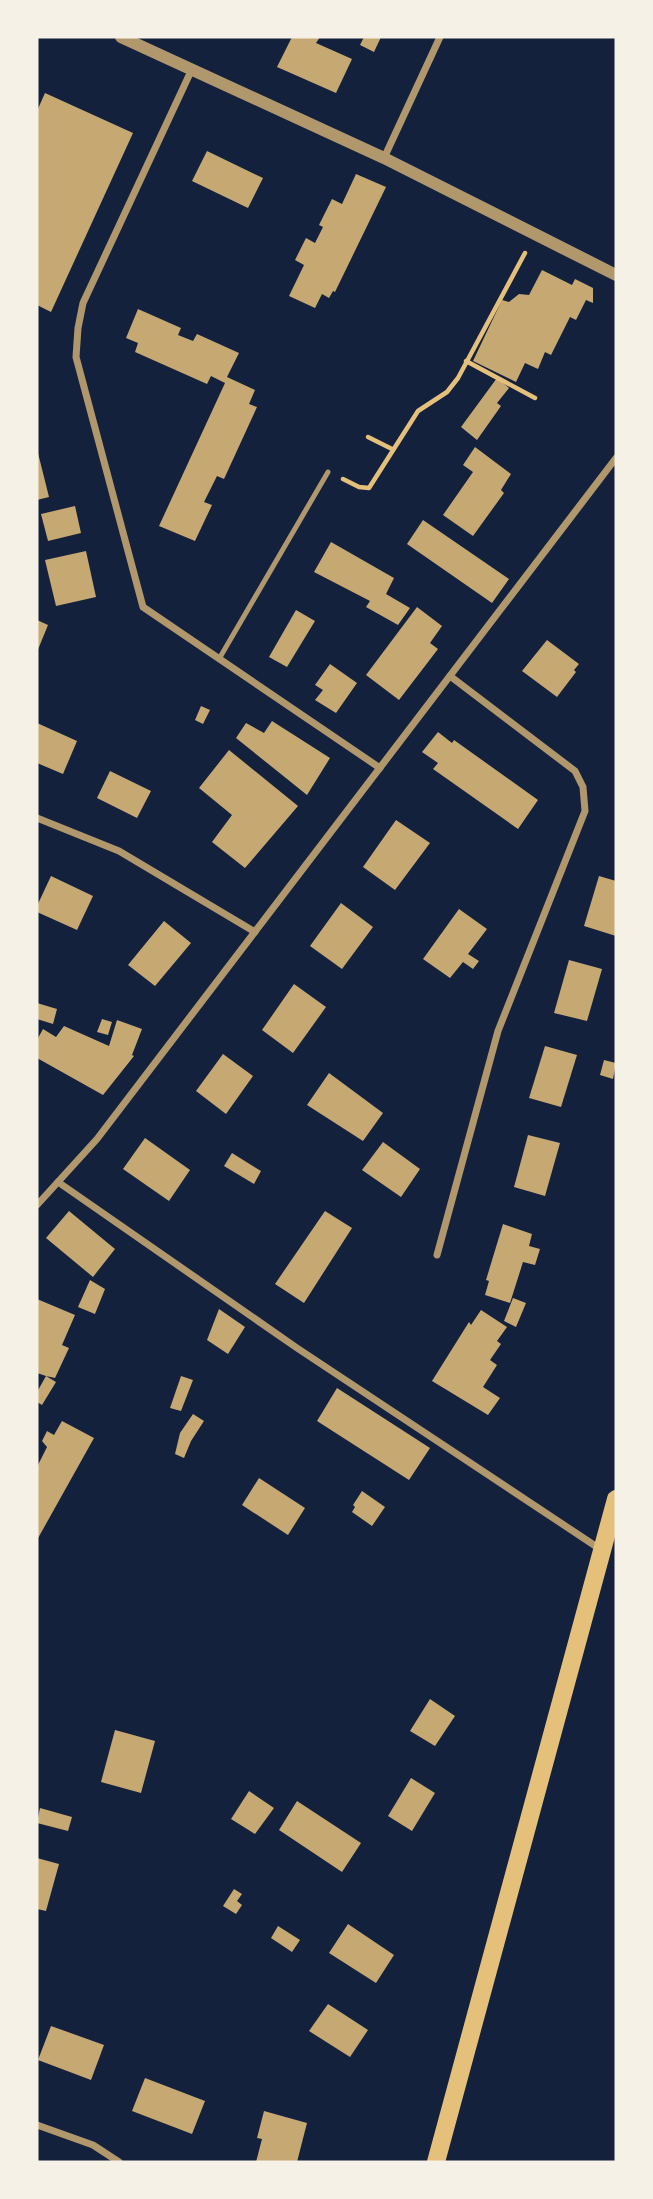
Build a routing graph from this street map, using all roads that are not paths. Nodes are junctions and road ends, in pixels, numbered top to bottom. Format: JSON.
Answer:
{"nodes":[{"id":1,"x":121,"y":37,"type":"edge"},
{"id":2,"x":440,"y":37,"type":"edge"},
{"id":3,"x":192,"y":69,"type":"junction"},
{"id":4,"x":384,"y":158,"type":"junction"},
{"id":5,"x":616,"y":275,"type":"edge"},
{"id":6,"x":616,"y":458,"type":"edge"},
{"id":7,"x":328,"y":472,"type":"road end"},
{"id":8,"x":219,"y":659,"type":"junction"},
{"id":9,"x":450,"y":677,"type":"junction"},
{"id":10,"x":380,"y":768,"type":"junction"},
{"id":11,"x":37,"y":818,"type":"edge"},
{"id":12,"x":254,"y":932,"type":"junction"},
{"id":13,"x":58,"y":1182,"type":"junction"},
{"id":14,"x":37,"y":1205,"type":"edge"},
{"id":15,"x":437,"y":1255,"type":"dead end"},
{"id":16,"x":616,"y":1499,"type":"edge"},
{"id":17,"x":616,"y":1519,"type":"edge"},
{"id":18,"x":604,"y":1551,"type":"junction"},
{"id":19,"x":37,"y":2125,"type":"edge"},
{"id":20,"x":119,"y":2162,"type":"edge"},
{"id":21,"x":436,"y":2162,"type":"edge"}],
"edges":[{"from":1,"to":3,"type":"street"},
{"from":2,"to":4,"type":"street"},
{"from":3,"to":4,"type":"street"},
{"from":3,"to":8,"type":"street"},
{"from":4,"to":5,"type":"street"},
{"from":6,"to":9,"type":"street"},
{"from":7,"to":8,"type":"lane"},
{"from":8,"to":10,"type":"street"},
{"from":9,"to":10,"type":"street"},
{"from":9,"to":15,"type":"street"},
{"from":10,"to":12,"type":"street"},
{"from":11,"to":12,"type":"street"},
{"from":12,"to":13,"type":"street"},
{"from":13,"to":14,"type":"street"},
{"from":13,"to":18,"type":"street"},
{"from":16,"to":18,"type":"main road"},
{"from":17,"to":18,"type":"main road"},
{"from":18,"to":21,"type":"main road"},
{"from":19,"to":20,"type":"street"}]}
